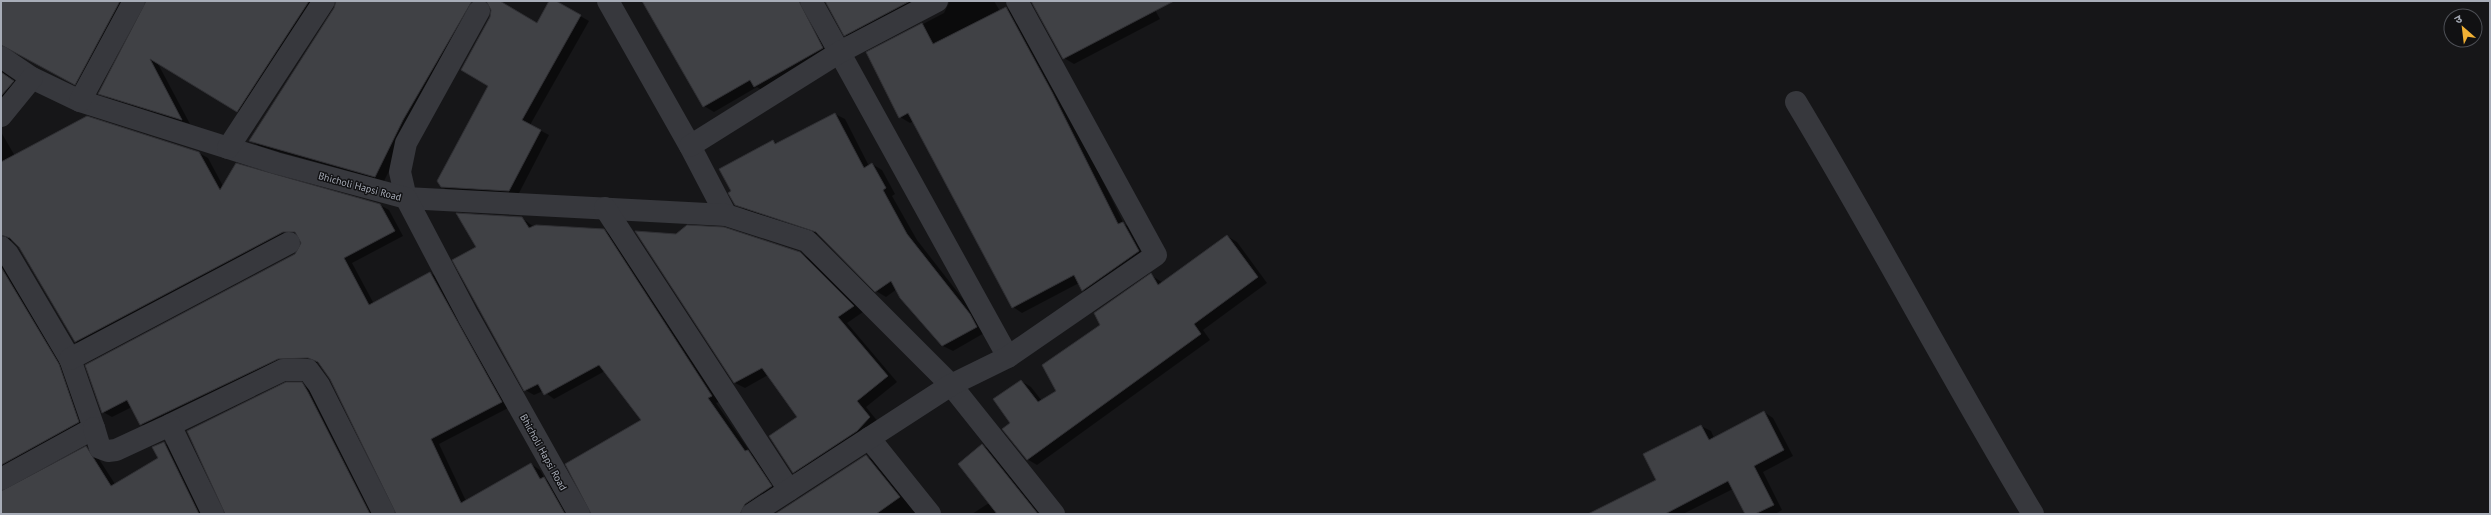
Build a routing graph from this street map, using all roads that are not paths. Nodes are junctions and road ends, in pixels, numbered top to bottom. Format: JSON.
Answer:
{"nodes":[{"id":1,"x":134,"y":1,"type":"edge"},
{"id":2,"x":324,"y":1,"type":"edge"},
{"id":3,"x":608,"y":1,"type":"edge"},
{"id":4,"x":812,"y":1,"type":"edge"},
{"id":5,"x":937,"y":1,"type":"edge"},
{"id":6,"x":1017,"y":1,"type":"edge"},
{"id":7,"x":479,"y":11,"type":"dead end"},
{"id":8,"x":840,"y":52,"type":"junction"},
{"id":9,"x":1,"y":57,"type":"edge"},
{"id":10,"x":32,"y":78,"type":"junction"},
{"id":11,"x":80,"y":101,"type":"junction"},
{"id":12,"x":1796,"y":102,"type":"dead end"},
{"id":13,"x":1,"y":116,"type":"edge"},
{"id":14,"x":690,"y":146,"type":"junction"},
{"id":15,"x":228,"y":148,"type":"junction"},
{"id":16,"x":406,"y":198,"type":"junction"},
{"id":17,"x":605,"y":208,"type":"junction"},
{"id":18,"x":726,"y":215,"type":"junction"},
{"id":19,"x":288,"y":243,"type":"dead end"},
{"id":20,"x":1,"y":246,"type":"edge"},
{"id":21,"x":1008,"y":357,"type":"junction"},
{"id":22,"x":70,"y":359,"type":"junction"},
{"id":23,"x":951,"y":385,"type":"junction"},
{"id":24,"x":170,"y":425,"type":"junction"},
{"id":25,"x":94,"y":428,"type":"junction"},
{"id":26,"x":869,"y":438,"type":"junction"},
{"id":27,"x":1,"y":479,"type":"edge"},
{"id":28,"x":789,"y":490,"type":"junction"},
{"id":29,"x":213,"y":514,"type":"edge"},
{"id":30,"x":384,"y":514,"type":"edge"},
{"id":31,"x":579,"y":514,"type":"edge"},
{"id":32,"x":752,"y":514,"type":"edge"},
{"id":33,"x":930,"y":514,"type":"edge"},
{"id":34,"x":1054,"y":514,"type":"edge"},
{"id":35,"x":2033,"y":514,"type":"edge"}],
"edges":[{"from":1,"to":11,"type":"street"},
{"from":2,"to":15,"type":"street"},
{"from":3,"to":14,"type":"street"},
{"from":4,"to":8,"type":"street"},
{"from":5,"to":8,"type":"street"},
{"from":6,"to":21,"type":"street"},
{"from":7,"to":16,"type":"street"},
{"from":8,"to":14,"type":"street"},
{"from":8,"to":21,"type":"street"},
{"from":9,"to":10,"type":"street","name":"Bhicholi Hapsi Road"},
{"from":10,"to":11,"type":"street","name":"Bhicholi Hapsi Road"},
{"from":10,"to":13,"type":"street"},
{"from":11,"to":15,"type":"street","name":"Bhicholi Hapsi Road"},
{"from":12,"to":35,"type":"street"},
{"from":14,"to":18,"type":"street"},
{"from":15,"to":16,"type":"street","name":"Bhicholi Hapsi Road"},
{"from":16,"to":17,"type":"street"},
{"from":16,"to":31,"type":"street","name":"Bhicholi Hapsi Road"},
{"from":17,"to":18,"type":"street"},
{"from":17,"to":28,"type":"street"},
{"from":18,"to":23,"type":"street"},
{"from":19,"to":22,"type":"street"},
{"from":20,"to":22,"type":"street"},
{"from":21,"to":23,"type":"street"},
{"from":22,"to":25,"type":"street"},
{"from":23,"to":26,"type":"street"},
{"from":23,"to":34,"type":"street"},
{"from":24,"to":25,"type":"street"},
{"from":24,"to":29,"type":"street"},
{"from":24,"to":30,"type":"street"},
{"from":25,"to":27,"type":"street"},
{"from":26,"to":28,"type":"street"},
{"from":26,"to":33,"type":"street"},
{"from":28,"to":32,"type":"street"}]}
